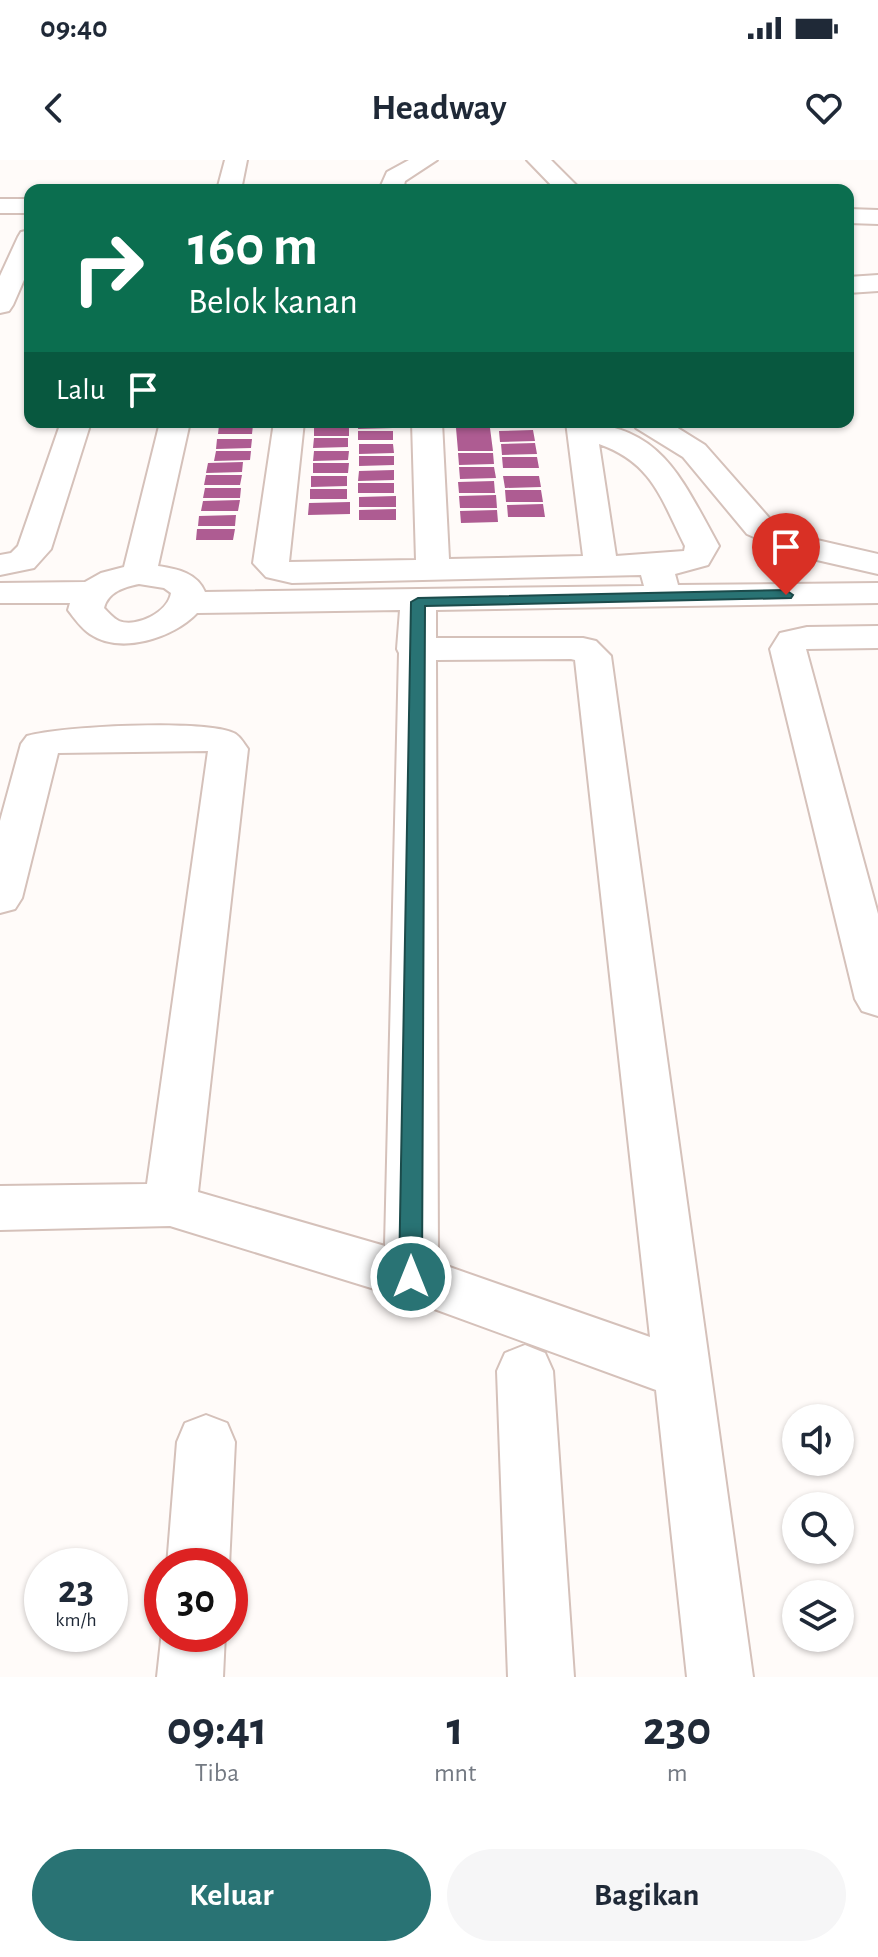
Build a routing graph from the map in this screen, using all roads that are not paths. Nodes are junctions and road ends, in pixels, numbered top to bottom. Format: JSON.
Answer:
{"nodes":[{"id":1,"x":236,"y":160,"type":"edge"},
{"id":2,"x":426,"y":160,"type":"edge"},
{"id":3,"x":538,"y":160,"type":"edge"},
{"id":4,"x":230,"y":184,"type":"edge"},
{"id":5,"x":393,"y":184,"type":"edge"},
{"id":6,"x":563,"y":184,"type":"edge"},
{"id":7,"x":0,"y":206,"type":"edge"},
{"id":8,"x":24,"y":206,"type":"edge"},
{"id":9,"x":854,"y":216,"type":"edge"},
{"id":10,"x":878,"y":217,"type":"edge"},
{"id":11,"x":24,"y":251,"type":"edge"},
{"id":12,"x":878,"y":283,"type":"edge"},
{"id":13,"x":854,"y":285,"type":"edge"},
{"id":14,"x":0,"y":305,"type":"edge"},
{"id":15,"x":74,"y":428,"type":"edge"},
{"id":16,"x":174,"y":428,"type":"edge"},
{"id":17,"x":288,"y":428,"type":"edge"},
{"id":18,"x":427,"y":428,"type":"edge"},
{"id":19,"x":582,"y":428,"type":"edge"},
{"id":20,"x":587,"y":428,"type":"edge"},
{"id":21,"x":657,"y":428,"type":"edge"},
{"id":22,"x":878,"y":564,"type":"edge"},
{"id":23,"x":0,"y":565,"type":"edge"},
{"id":24,"x":601,"y":567,"type":"junction"},
{"id":25,"x":139,"y":574,"type":"junction"},
{"id":26,"x":660,"y":580,"type":"junction"},
{"id":27,"x":425,"y":586,"type":"junction"},
{"id":28,"x":93,"y":592,"type":"junction"},
{"id":29,"x":0,"y":593,"type":"edge"},
{"id":30,"x":878,"y":593,"type":"edge"},
{"id":31,"x":189,"y":603,"type":"junction"},
{"id":32,"x":878,"y":637,"type":"edge"},
{"id":33,"x":415,"y":649,"type":"junction"},
{"id":34,"x":0,"y":898,"type":"edge"},
{"id":35,"x":878,"y":999,"type":"edge"},
{"id":36,"x":170,"y":1205,"type":"junction"},
{"id":37,"x":0,"y":1208,"type":"edge"},
{"id":38,"x":411,"y":1277,"type":"junction"},
{"id":39,"x":525,"y":1371,"type":"dead end"},
{"id":40,"x":684,"y":1375,"type":"junction"},
{"id":41,"x":206,"y":1442,"type":"dead end"},
{"id":42,"x":199,"y":1548,"type":"edge"},
{"id":43,"x":192,"y":1652,"type":"edge"},
{"id":44,"x":190,"y":1677,"type":"edge"},
{"id":45,"x":541,"y":1677,"type":"edge"},
{"id":46,"x":720,"y":1677,"type":"edge"}],
"edges":[{"from":1,"to":4,"type":"street"},
{"from":2,"to":5,"type":"street"},
{"from":3,"to":6,"type":"street"},
{"from":7,"to":8,"type":"street"},
{"from":9,"to":10,"type":"street"},
{"from":11,"to":14,"type":"street"},
{"from":12,"to":13,"type":"street"},
{"from":15,"to":23,"type":"street"},
{"from":16,"to":25,"type":"street"},
{"from":17,"to":27,"type":"street"},
{"from":18,"to":27,"type":"street"},
{"from":19,"to":24,"type":"street"},
{"from":20,"to":26,"type":"street"},
{"from":21,"to":22,"type":"street"},
{"from":24,"to":26,"type":"street"},
{"from":24,"to":27,"type":"street"},
{"from":25,"to":28,"type":"street"},
{"from":25,"to":31,"type":"street"},
{"from":26,"to":27,"type":"street"},
{"from":26,"to":30,"type":"street"},
{"from":27,"to":31,"type":"street"},
{"from":27,"to":33,"type":"street"},
{"from":28,"to":29,"type":"street"},
{"from":28,"to":31,"type":"street"},
{"from":32,"to":35,"type":"street"},
{"from":33,"to":38,"type":"street"},
{"from":33,"to":40,"type":"street"},
{"from":34,"to":36,"type":"street"},
{"from":36,"to":37,"type":"street"},
{"from":36,"to":38,"type":"street"},
{"from":38,"to":40,"type":"street"},
{"from":39,"to":45,"type":"street"},
{"from":40,"to":46,"type":"street"},
{"from":41,"to":42,"type":"street"},
{"from":43,"to":44,"type":"street"}]}
